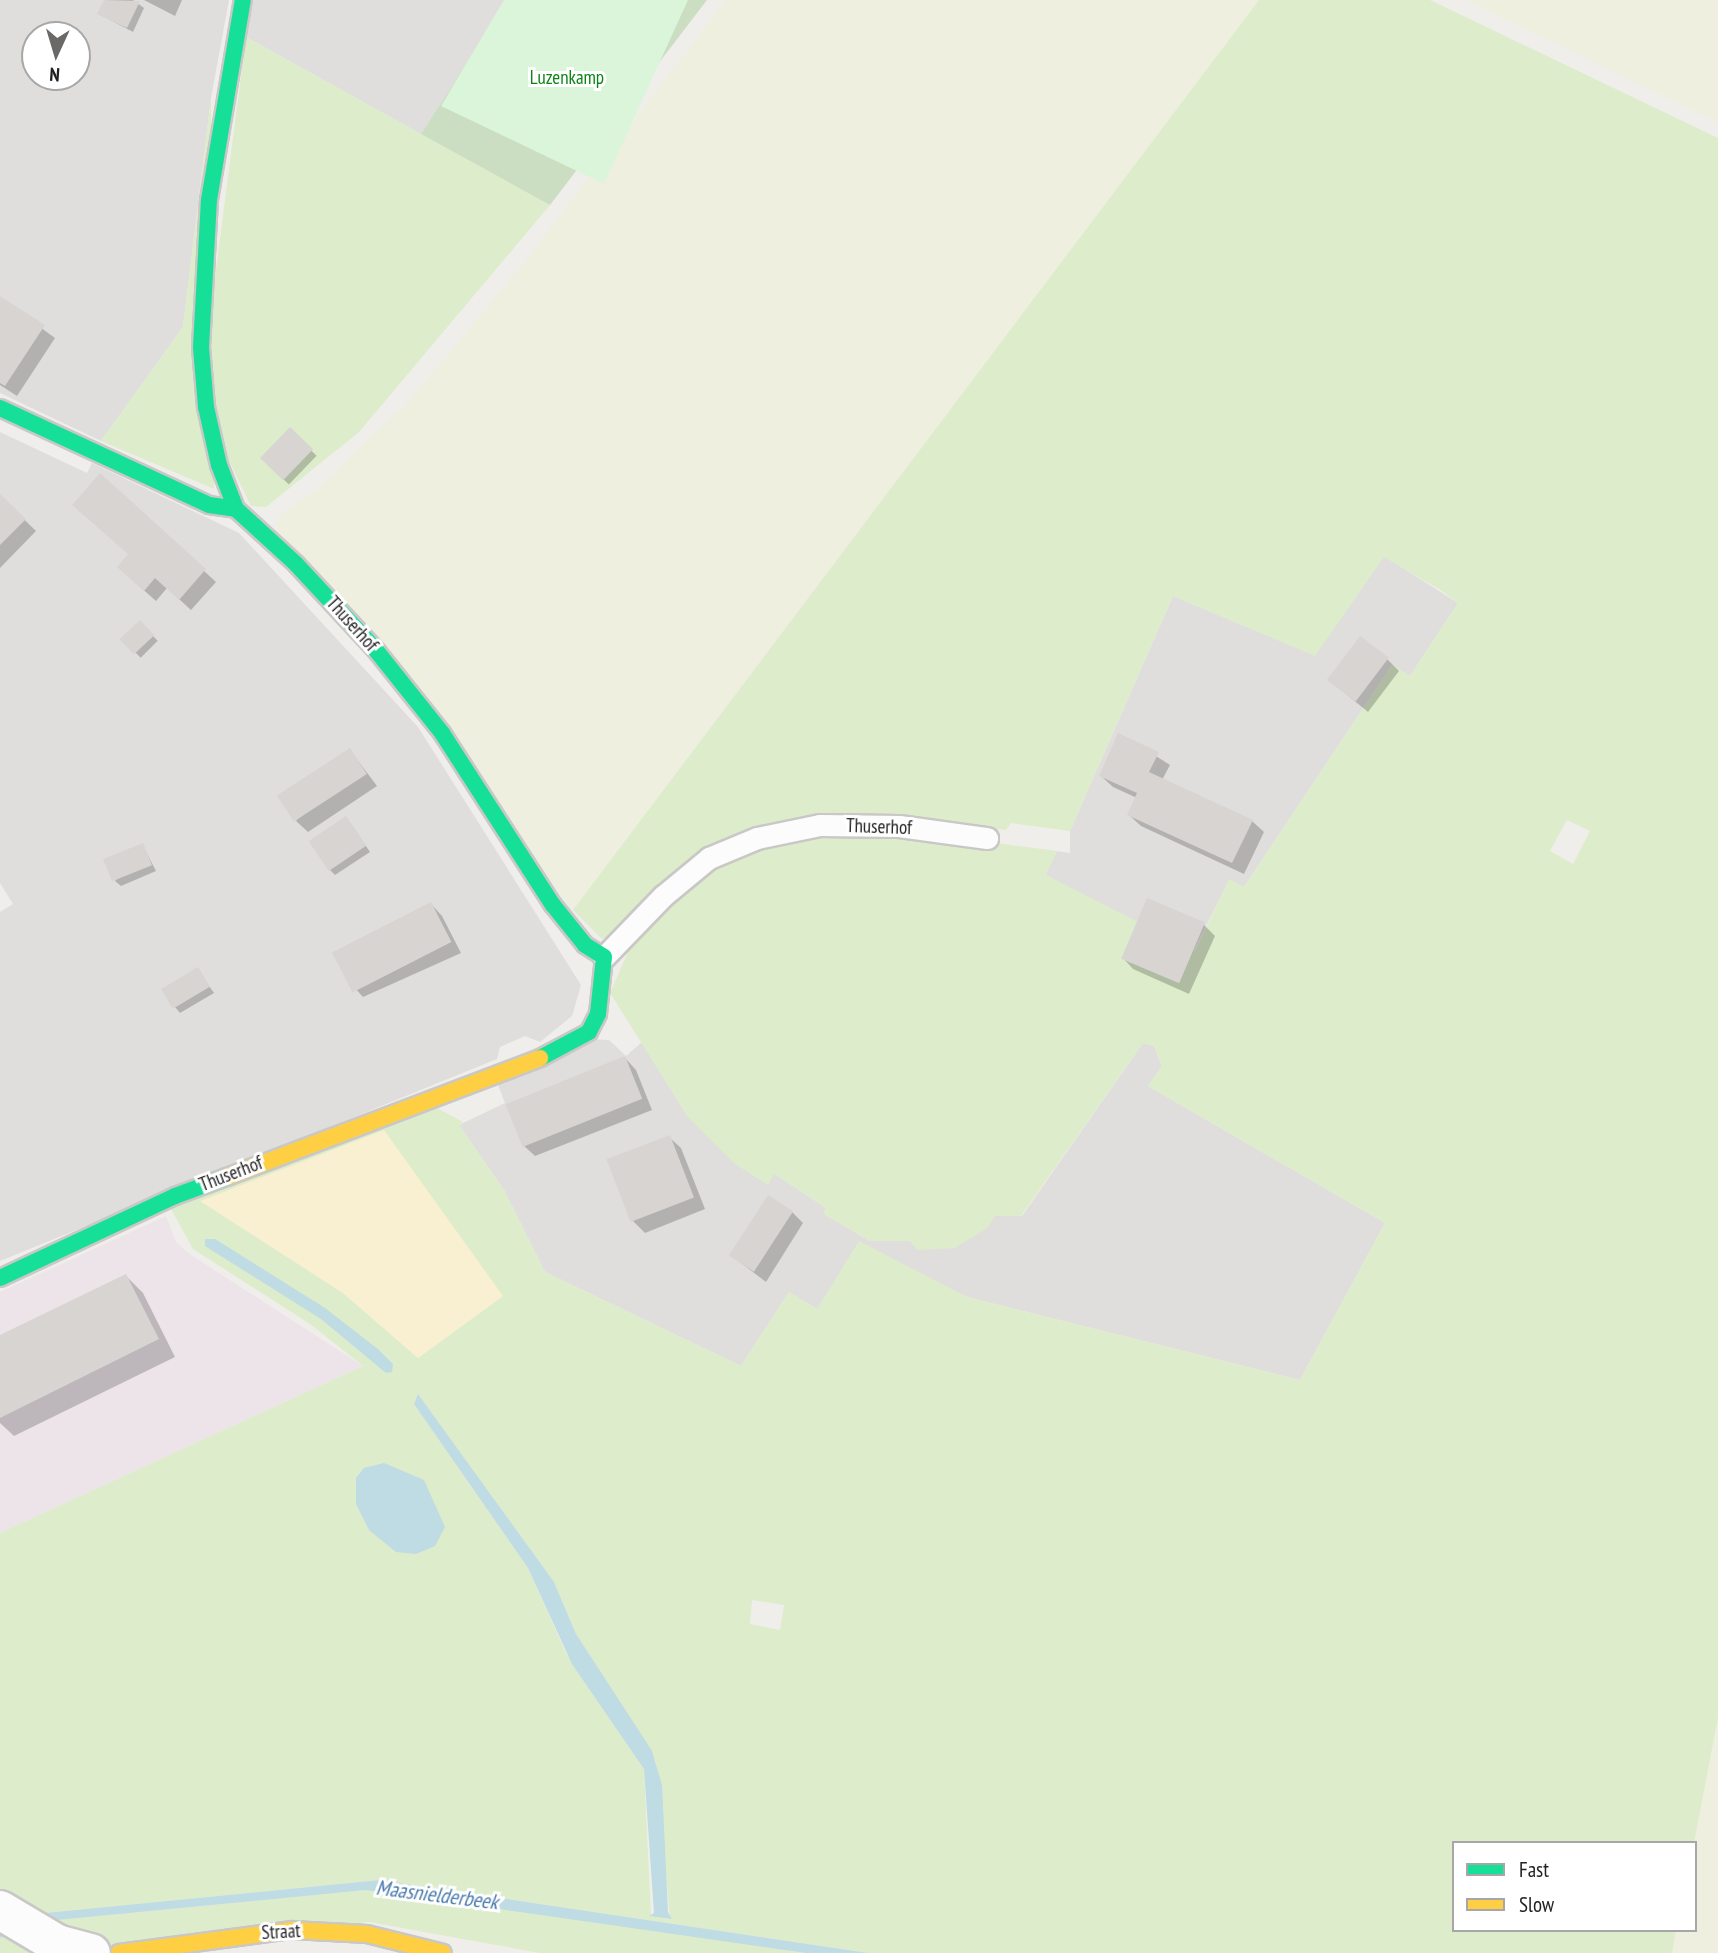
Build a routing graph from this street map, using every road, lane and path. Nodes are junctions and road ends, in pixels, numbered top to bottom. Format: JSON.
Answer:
{"nodes":[{"id":1,"x":243,"y":0,"type":"edge"},
{"id":2,"x":0,"y":408,"type":"edge"},
{"id":3,"x":236,"y":509,"type":"junction"},
{"id":4,"x":987,"y":838,"type":"dead end"},
{"id":5,"x":604,"y":957,"type":"junction"},
{"id":6,"x":0,"y":1278,"type":"edge"},
{"id":7,"x":0,"y":1910,"type":"edge"},
{"id":8,"x":74,"y":1948,"type":"edge"},
{"id":9,"x":118,"y":1953,"type":"edge"},
{"id":10,"x":443,"y":1953,"type":"edge"}],
"edges":[{"from":1,"to":3,"type":"street"},
{"from":2,"to":3,"type":"street"},
{"from":3,"to":5,"type":"street","name":"Thuserhof"},
{"from":4,"to":5,"type":"lane","name":"Thuserhof"},
{"from":5,"to":6,"type":"street","name":"Thuserhof"},
{"from":7,"to":8,"type":"street"},
{"from":9,"to":10,"type":"street","name":"Straat"}]}
